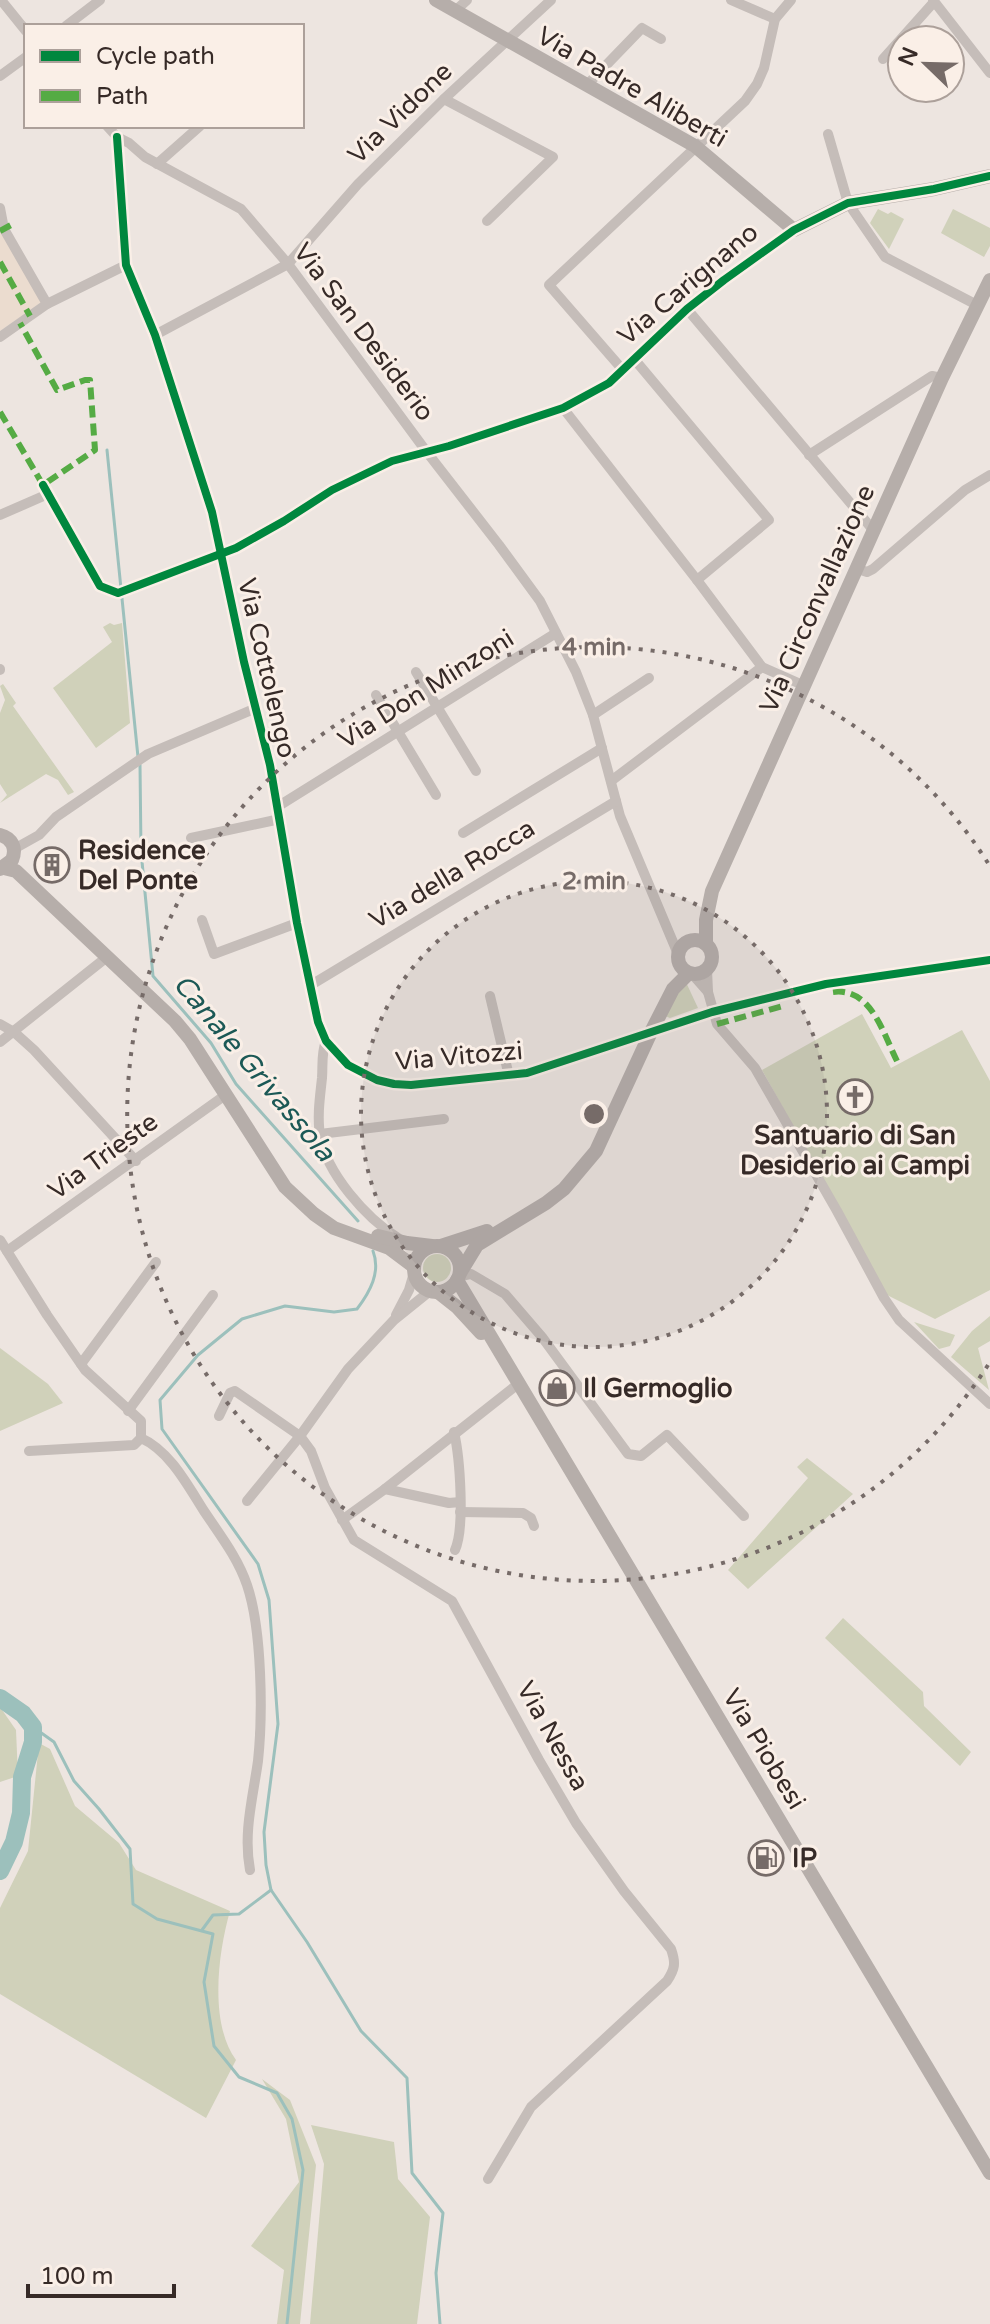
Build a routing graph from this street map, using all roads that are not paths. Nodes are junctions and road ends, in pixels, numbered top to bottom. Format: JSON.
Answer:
{"nodes":[{"id":1,"x":1,"y":0,"type":"edge"},
{"id":2,"x":100,"y":0,"type":"edge"},
{"id":3,"x":436,"y":0,"type":"edge"},
{"id":4,"x":467,"y":0,"type":"edge"},
{"id":5,"x":551,"y":0,"type":"edge"},
{"id":6,"x":731,"y":0,"type":"edge"},
{"id":7,"x":791,"y":0,"type":"edge"},
{"id":8,"x":934,"y":1,"type":"edge"},
{"id":9,"x":455,"y":11,"type":"junction"},
{"id":10,"x":775,"y":19,"type":"junction"},
{"id":11,"x":69,"y":24,"type":"edge"},
{"id":12,"x":24,"y":29,"type":"edge"},
{"id":13,"x":661,"y":39,"type":"dead end"},
{"id":14,"x":507,"y":41,"type":"junction"},
{"id":15,"x":24,"y":58,"type":"edge"},
{"id":16,"x":883,"y":59,"type":"dead end"},
{"id":17,"x":990,"y":73,"type":"edge"},
{"id":18,"x":0,"y":76,"type":"edge"},
{"id":19,"x":586,"y":86,"type":"junction"},
{"id":20,"x":444,"y":99,"type":"junction"},
{"id":21,"x":109,"y":128,"type":"edge"},
{"id":22,"x":198,"y":128,"type":"edge"},
{"id":23,"x":828,"y":134,"type":"dead end"},
{"id":24,"x":117,"y":137,"type":"junction"},
{"id":25,"x":695,"y":146,"type":"junction"},
{"id":26,"x":157,"y":164,"type":"junction"},
{"id":27,"x":990,"y":176,"type":"edge"},
{"id":28,"x":848,"y":203,"type":"junction"},
{"id":29,"x":0,"y":208,"type":"edge"},
{"id":30,"x":487,"y":221,"type":"dead end"},
{"id":31,"x":794,"y":230,"type":"junction"},
{"id":32,"x":288,"y":264,"type":"junction"},
{"id":33,"x":126,"y":265,"type":"junction"},
{"id":34,"x":990,"y":280,"type":"edge"},
{"id":35,"x":47,"y":304,"type":"junction"},
{"id":36,"x":977,"y":305,"type":"junction"},
{"id":37,"x":687,"y":309,"type":"junction"},
{"id":38,"x":155,"y":335,"type":"junction"},
{"id":39,"x":0,"y":337,"type":"edge"},
{"id":40,"x":635,"y":360,"type":"junction"},
{"id":41,"x":622,"y":369,"type":"junction"},
{"id":42,"x":942,"y":378,"type":"junction"},
{"id":43,"x":563,"y":408,"type":"junction"},
{"id":44,"x":426,"y":451,"type":"junction"},
{"id":45,"x":809,"y":455,"type":"junction"},
{"id":46,"x":990,"y":475,"type":"edge"},
{"id":47,"x":0,"y":515,"type":"edge"},
{"id":48,"x":874,"y":531,"type":"junction"},
{"id":49,"x":221,"y":554,"type":"junction"},
{"id":50,"x":858,"y":569,"type":"junction"},
{"id":51,"x":697,"y":580,"type":"junction"},
{"id":52,"x":556,"y":633,"type":"junction"},
{"id":53,"x":762,"y":667,"type":"junction"},
{"id":54,"x":416,"y":672,"type":"dead end"},
{"id":55,"x":649,"y":678,"type":"dead end"},
{"id":56,"x":805,"y":686,"type":"junction"},
{"id":57,"x":376,"y":695,"type":"dead end"},
{"id":58,"x":437,"y":707,"type":"junction"},
{"id":59,"x":256,"y":708,"type":"junction"},
{"id":60,"x":593,"y":715,"type":"junction"},
{"id":61,"x":398,"y":732,"type":"junction"},
{"id":62,"x":602,"y":748,"type":"junction"},
{"id":63,"x":476,"y":771,"type":"dead end"},
{"id":64,"x":611,"y":781,"type":"junction"},
{"id":65,"x":436,"y":795,"type":"dead end"},
{"id":66,"x":616,"y":801,"type":"junction"},
{"id":67,"x":277,"y":807,"type":"junction"},
{"id":68,"x":280,"y":819,"type":"junction"},
{"id":69,"x":463,"y":833,"type":"dead end"},
{"id":70,"x":191,"y":838,"type":"dead end"},
{"id":71,"x":8,"y":856,"type":"edge"},
{"id":72,"x":202,"y":920,"type":"dead end"},
{"id":73,"x":297,"y":923,"type":"junction"},
{"id":74,"x":689,"y":956,"type":"junction"},
{"id":75,"x":107,"y":957,"type":"junction"},
{"id":76,"x":990,"y":960,"type":"edge"},
{"id":77,"x":311,"y":985,"type":"junction"},
{"id":78,"x":490,"y":996,"type":"dead end"},
{"id":79,"x":712,"y":1012,"type":"junction"},
{"id":80,"x":0,"y":1024,"type":"edge"},
{"id":81,"x":14,"y":1032,"type":"junction"},
{"id":82,"x":651,"y":1032,"type":"junction"},
{"id":83,"x":326,"y":1041,"type":"junction"},
{"id":84,"x":0,"y":1042,"type":"edge"},
{"id":85,"x":509,"y":1076,"type":"junction"},
{"id":86,"x":224,"y":1096,"type":"junction"},
{"id":87,"x":444,"y":1119,"type":"dead end"},
{"id":88,"x":320,"y":1134,"type":"junction"},
{"id":89,"x":136,"y":1161,"type":"junction"},
{"id":90,"x":314,"y":1214,"type":"junction"},
{"id":91,"x":507,"y":1226,"type":"junction"},
{"id":92,"x":0,"y":1240,"type":"edge"},
{"id":93,"x":407,"y":1243,"type":"junction"},
{"id":94,"x":436,"y":1246,"type":"junction"},
{"id":95,"x":7,"y":1251,"type":"junction"},
{"id":96,"x":156,"y":1262,"type":"dead end"},
{"id":97,"x":414,"y":1270,"type":"junction"},
{"id":98,"x":458,"y":1277,"type":"junction"},
{"id":99,"x":434,"y":1292,"type":"junction"},
{"id":100,"x":213,"y":1295,"type":"dead end"},
{"id":101,"x":394,"y":1320,"type":"junction"},
{"id":102,"x":497,"y":1349,"type":"junction"},
{"id":103,"x":81,"y":1364,"type":"junction"},
{"id":104,"x":518,"y":1384,"type":"junction"},
{"id":105,"x":990,"y":1404,"type":"edge"},
{"id":106,"x":128,"y":1411,"type":"junction"},
{"id":107,"x":219,"y":1416,"type":"dead end"},
{"id":108,"x":454,"y":1432,"type":"junction"},
{"id":109,"x":300,"y":1436,"type":"junction"},
{"id":110,"x":138,"y":1442,"type":"junction"},
{"id":111,"x":29,"y":1451,"type":"dead end"},
{"id":112,"x":385,"y":1489,"type":"junction"},
{"id":113,"x":247,"y":1501,"type":"dead end"},
{"id":114,"x":460,"y":1507,"type":"junction"},
{"id":115,"x":744,"y":1516,"type":"dead end"},
{"id":116,"x":342,"y":1520,"type":"junction"},
{"id":117,"x":534,"y":1526,"type":"dead end"},
{"id":118,"x":455,"y":1550,"type":"dead end"},
{"id":119,"x":250,"y":1870,"type":"dead end"},
{"id":120,"x":990,"y":2173,"type":"edge"},
{"id":121,"x":488,"y":2179,"type":"dead end"}],
"edges":[{"from":1,"to":12,"type":"street"},
{"from":2,"to":11,"type":"street"},
{"from":3,"to":9,"type":"street","name":"Via Padre Aliberti"},
{"from":4,"to":9,"type":"street"},
{"from":5,"to":14,"type":"street","name":"Via Vidone"},
{"from":6,"to":10,"type":"street"},
{"from":7,"to":10,"type":"street"},
{"from":8,"to":16,"type":"street"},
{"from":8,"to":17,"type":"street"},
{"from":9,"to":14,"type":"street","name":"Via Padre Aliberti"},
{"from":10,"to":25,"type":"street"},
{"from":13,"to":19,"type":"street"},
{"from":14,"to":19,"type":"street","name":"Via Padre Aliberti"},
{"from":14,"to":20,"type":"street","name":"Via Vidone"},
{"from":15,"to":18,"type":"street"},
{"from":19,"to":25,"type":"street","name":"Via Padre Aliberti"},
{"from":20,"to":30,"type":"street"},
{"from":20,"to":32,"type":"street","name":"Via Vidone"},
{"from":21,"to":24,"type":"street"},
{"from":22,"to":26,"type":"street"},
{"from":23,"to":28,"type":"street"},
{"from":24,"to":26,"type":"street","name":"Via San Desiderio"},
{"from":24,"to":33,"type":"street","name":"Via Cottolengo"},
{"from":25,"to":31,"type":"street","name":"Via Padre Aliberti"},
{"from":25,"to":41,"type":"street"},
{"from":26,"to":32,"type":"street","name":"Via San Desiderio"},
{"from":27,"to":28,"type":"street","name":"Via Carignano"},
{"from":28,"to":31,"type":"street","name":"Via Carignano"},
{"from":28,"to":36,"type":"street"},
{"from":29,"to":35,"type":"street"},
{"from":31,"to":37,"type":"street","name":"Via Carignano"},
{"from":32,"to":38,"type":"street"},
{"from":32,"to":44,"type":"street","name":"Via San Desiderio"},
{"from":33,"to":35,"type":"street"},
{"from":33,"to":38,"type":"street","name":"Via Cottolengo"},
{"from":34,"to":36,"type":"street","name":"Via Circonvallazione"},
{"from":35,"to":39,"type":"street"},
{"from":36,"to":42,"type":"street","name":"Via Circonvallazione"},
{"from":37,"to":40,"type":"street","name":"Via Carignano"},
{"from":37,"to":45,"type":"street"},
{"from":38,"to":49,"type":"street","name":"Via Cottolengo"},
{"from":40,"to":41,"type":"street","name":"Via Carignano"},
{"from":40,"to":51,"type":"street"},
{"from":41,"to":43,"type":"street","name":"Via Carignano"},
{"from":42,"to":45,"type":"street"},
{"from":42,"to":48,"type":"street","name":"Via Circonvallazione"},
{"from":43,"to":44,"type":"street","name":"Via Carignano"},
{"from":43,"to":51,"type":"street"},
{"from":44,"to":49,"type":"street","name":"Via Carignano"},
{"from":44,"to":52,"type":"street","name":"Via San Desiderio"},
{"from":45,"to":48,"type":"street"},
{"from":46,"to":50,"type":"street"},
{"from":47,"to":49,"type":"street","name":"Via Carignano"},
{"from":48,"to":50,"type":"street","name":"Via Circonvallazione"},
{"from":49,"to":59,"type":"street","name":"Via Cottolengo"},
{"from":50,"to":56,"type":"street","name":"Via Circonvallazione"},
{"from":51,"to":53,"type":"street"},
{"from":52,"to":58,"type":"street","name":"Via Don Minzoni"},
{"from":52,"to":60,"type":"street","name":"Via San Desiderio"},
{"from":53,"to":56,"type":"street"},
{"from":53,"to":64,"type":"street"},
{"from":54,"to":58,"type":"street"},
{"from":55,"to":60,"type":"street"},
{"from":56,"to":74,"type":"street","name":"Via Circonvallazione"},
{"from":57,"to":61,"type":"street"},
{"from":58,"to":61,"type":"street","name":"Via Don Minzoni"},
{"from":58,"to":63,"type":"street"},
{"from":59,"to":67,"type":"street","name":"Via Cottolengo"},
{"from":59,"to":71,"type":"street"},
{"from":60,"to":62,"type":"street","name":"Via San Desiderio"},
{"from":61,"to":65,"type":"street"},
{"from":61,"to":67,"type":"street","name":"Via Don Minzoni"},
{"from":62,"to":64,"type":"street","name":"Via San Desiderio"},
{"from":62,"to":69,"type":"street"},
{"from":64,"to":66,"type":"street","name":"Via San Desiderio"},
{"from":66,"to":74,"type":"street","name":"Via San Desiderio"},
{"from":66,"to":77,"type":"street","name":"Via della Rocca"},
{"from":67,"to":68,"type":"street","name":"Via Cottolengo"},
{"from":68,"to":70,"type":"street"},
{"from":68,"to":73,"type":"street","name":"Via Cottolengo"},
{"from":71,"to":75,"type":"street"},
{"from":72,"to":73,"type":"street"},
{"from":73,"to":77,"type":"street","name":"Via Cottolengo"},
{"from":74,"to":79,"type":"street","name":"Via San Desiderio"},
{"from":74,"to":82,"type":"street"},
{"from":75,"to":81,"type":"street"},
{"from":75,"to":86,"type":"street"},
{"from":76,"to":79,"type":"street","name":"Via Vitozzi"},
{"from":77,"to":83,"type":"street","name":"Via Cottolengo"},
{"from":78,"to":85,"type":"street"},
{"from":79,"to":82,"type":"street","name":"Via Vitozzi"},
{"from":79,"to":105,"type":"street"},
{"from":80,"to":81,"type":"street"},
{"from":81,"to":84,"type":"street"},
{"from":81,"to":89,"type":"street"},
{"from":82,"to":85,"type":"street","name":"Via Vitozzi"},
{"from":82,"to":91,"type":"street"},
{"from":83,"to":85,"type":"street","name":"Via Vitozzi"},
{"from":83,"to":88,"type":"street","name":"Via Cottolengo"},
{"from":86,"to":89,"type":"street","name":"Via Trieste"},
{"from":86,"to":90,"type":"street"},
{"from":87,"to":88,"type":"street"},
{"from":88,"to":93,"type":"street","name":"Via Cottolengo"},
{"from":89,"to":95,"type":"street","name":"Via Trieste"},
{"from":90,"to":93,"type":"street"},
{"from":90,"to":97,"type":"street"},
{"from":91,"to":94,"type":"street"},
{"from":91,"to":98,"type":"street"},
{"from":92,"to":95,"type":"street"},
{"from":93,"to":94,"type":"street"},
{"from":94,"to":97,"type":"street"},
{"from":94,"to":98,"type":"street"},
{"from":95,"to":103,"type":"street"},
{"from":96,"to":103,"type":"street"},
{"from":97,"to":99,"type":"street"},
{"from":97,"to":101,"type":"street"},
{"from":98,"to":99,"type":"street"},
{"from":98,"to":102,"type":"street","name":"Via Piobesi"},
{"from":98,"to":115,"type":"street"},
{"from":99,"to":101,"type":"street"},
{"from":99,"to":102,"type":"street","name":"Via Piobesi"},
{"from":100,"to":106,"type":"street"},
{"from":101,"to":109,"type":"street"},
{"from":102,"to":104,"type":"street","name":"Via Piobesi"},
{"from":103,"to":106,"type":"street"},
{"from":104,"to":108,"type":"street"},
{"from":104,"to":120,"type":"street","name":"Via Piobesi"},
{"from":106,"to":110,"type":"street"},
{"from":107,"to":109,"type":"street"},
{"from":108,"to":112,"type":"street"},
{"from":108,"to":114,"type":"street"},
{"from":109,"to":113,"type":"street"},
{"from":109,"to":116,"type":"street","name":"Via Nessa"},
{"from":110,"to":111,"type":"street"},
{"from":110,"to":119,"type":"street"},
{"from":112,"to":114,"type":"street"},
{"from":112,"to":116,"type":"street"},
{"from":114,"to":117,"type":"street"},
{"from":114,"to":118,"type":"street"},
{"from":116,"to":121,"type":"street","name":"Via Nessa"}]}
